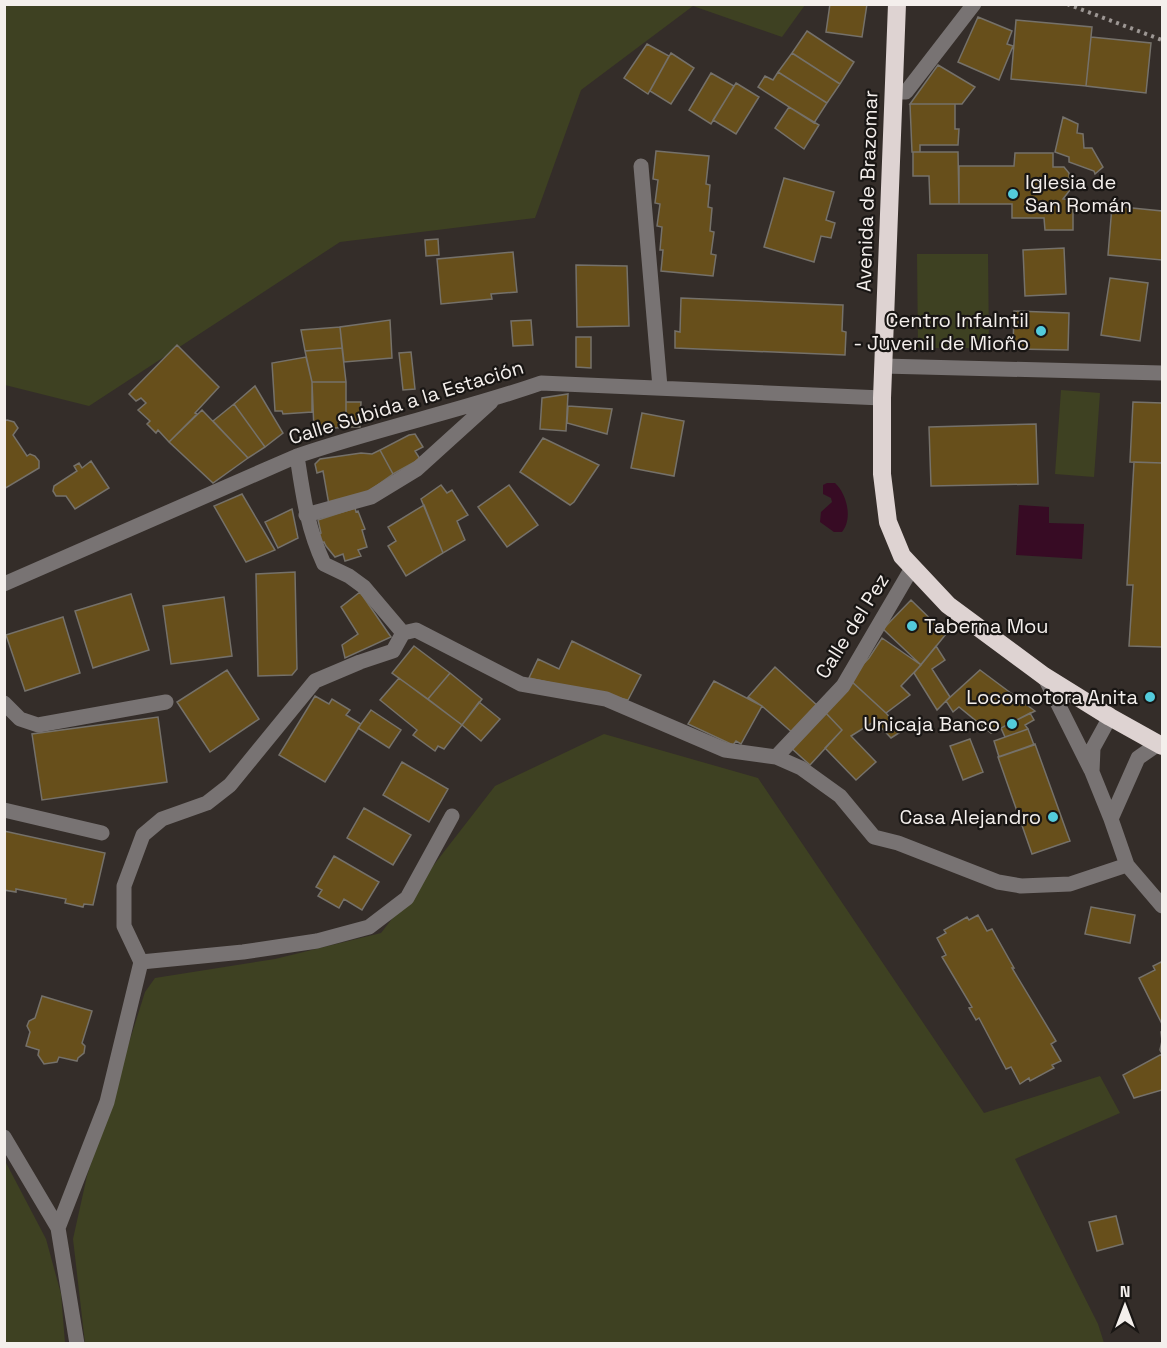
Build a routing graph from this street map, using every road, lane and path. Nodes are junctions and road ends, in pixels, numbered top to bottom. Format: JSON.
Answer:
{"nodes":[{"id":1,"x":897,"y":4,"type":"edge"},
{"id":2,"x":974,"y":4,"type":"edge"},
{"id":3,"x":1067,"y":4,"type":"edge"},
{"id":4,"x":1162,"y":40,"type":"edge"},
{"id":5,"x":894,"y":92,"type":"junction"},
{"id":6,"x":641,"y":166,"type":"dead end"},
{"id":7,"x":883,"y":366,"type":"junction"},
{"id":8,"x":1162,"y":373,"type":"edge"},
{"id":9,"x":660,"y":387,"type":"junction"},
{"id":10,"x":882,"y":398,"type":"junction"},
{"id":11,"x":493,"y":400,"type":"junction"},
{"id":12,"x":297,"y":456,"type":"junction"},
{"id":13,"x":306,"y":515,"type":"junction"},
{"id":14,"x":912,"y":568,"type":"junction"},
{"id":15,"x":4,"y":584,"type":"edge"},
{"id":16,"x":403,"y":633,"type":"junction"},
{"id":17,"x":1044,"y":676,"type":"junction"},
{"id":18,"x":166,"y":702,"type":"dead end"},
{"id":19,"x":4,"y":703,"type":"edge"},
{"id":20,"x":1110,"y":717,"type":"junction"},
{"id":21,"x":1160,"y":745,"type":"edge"},
{"id":22,"x":776,"y":758,"type":"junction"},
{"id":23,"x":1092,"y":772,"type":"junction"},
{"id":24,"x":4,"y":810,"type":"edge"},
{"id":25,"x":452,"y":816,"type":"dead end"},
{"id":26,"x":1111,"y":819,"type":"junction"},
{"id":27,"x":102,"y":833,"type":"dead end"},
{"id":28,"x":1126,"y":865,"type":"junction"},
{"id":29,"x":1162,"y":906,"type":"edge"},
{"id":30,"x":141,"y":962,"type":"junction"},
{"id":31,"x":4,"y":1137,"type":"edge"},
{"id":32,"x":58,"y":1228,"type":"junction"},
{"id":33,"x":77,"y":1344,"type":"edge"}],
"edges":[{"from":1,"to":5,"type":"highway","name":"Avenida de Brazomar"},
{"from":2,"to":5,"type":"street"},
{"from":3,"to":4,"type":"path"},
{"from":5,"to":7,"type":"highway","name":"Avenida de Brazomar"},
{"from":6,"to":9,"type":"street"},
{"from":7,"to":8,"type":"street"},
{"from":7,"to":10,"type":"highway","name":"Avenida de Brazomar"},
{"from":9,"to":10,"type":"street","name":"Calle Subida a la Estación"},
{"from":9,"to":11,"type":"street","name":"Calle Subida a la Estación"},
{"from":10,"to":14,"type":"highway","name":"Avenida de Brazomar"},
{"from":11,"to":12,"type":"street","name":"Calle Subida a la Estación"},
{"from":11,"to":13,"type":"street"},
{"from":12,"to":13,"type":"street"},
{"from":12,"to":15,"type":"street","name":"Calle Subida a la Estación"},
{"from":13,"to":16,"type":"street"},
{"from":14,"to":17,"type":"highway","name":"Avenida de Brazomar"},
{"from":14,"to":22,"type":"street","name":"Calle del Pez"},
{"from":16,"to":22,"type":"street"},
{"from":16,"to":30,"type":"street"},
{"from":17,"to":20,"type":"highway","name":"Avenida de Brazomar"},
{"from":17,"to":23,"type":"street"},
{"from":18,"to":19,"type":"street"},
{"from":20,"to":21,"type":"highway","name":"Avenida de Brazomar"},
{"from":20,"to":23,"type":"street"},
{"from":21,"to":26,"type":"street"},
{"from":22,"to":28,"type":"street"},
{"from":23,"to":26,"type":"street"},
{"from":24,"to":27,"type":"street"},
{"from":25,"to":30,"type":"street"},
{"from":26,"to":28,"type":"street"},
{"from":28,"to":29,"type":"street"},
{"from":30,"to":32,"type":"street"},
{"from":31,"to":32,"type":"street"},
{"from":32,"to":33,"type":"street"}]}
